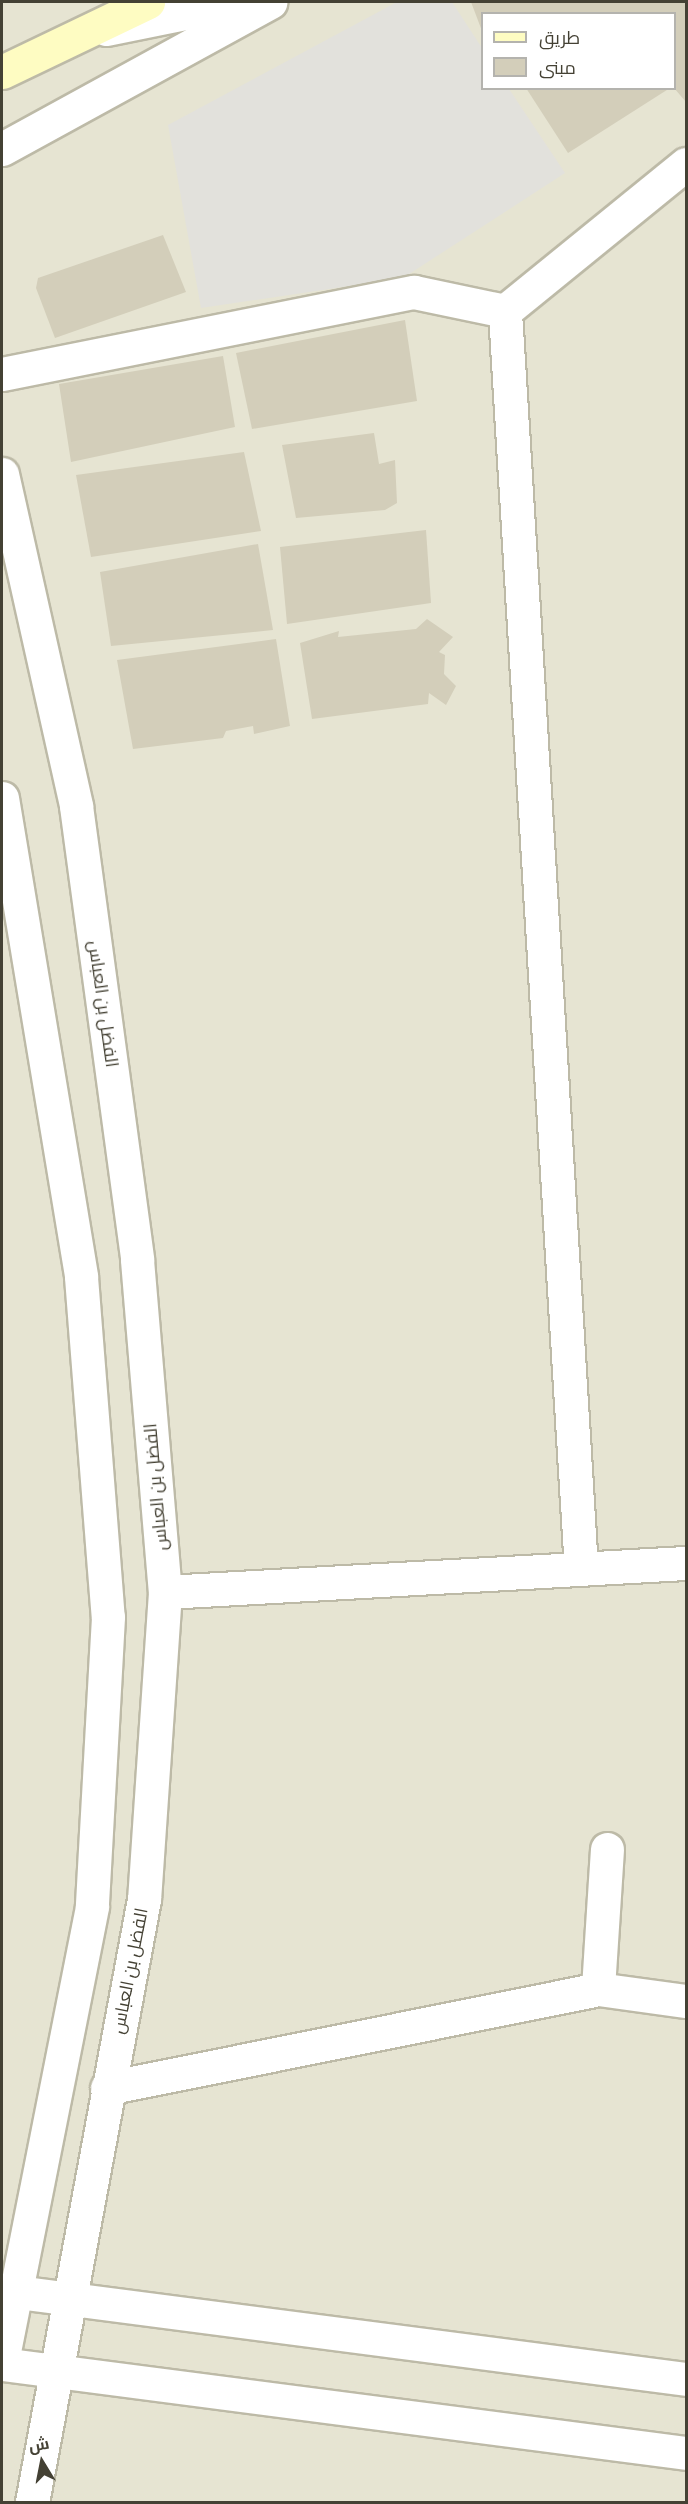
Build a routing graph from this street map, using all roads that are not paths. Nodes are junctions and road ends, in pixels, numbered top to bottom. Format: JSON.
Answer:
{"nodes":[{"id":1,"x":148,"y":2,"type":"edge"},
{"id":2,"x":240,"y":2,"type":"edge"},
{"id":3,"x":270,"y":2,"type":"edge"},
{"id":4,"x":81,"y":34,"type":"junction"},
{"id":5,"x":2,"y":72,"type":"edge"},
{"id":6,"x":2,"y":149,"type":"edge"},
{"id":7,"x":687,"y":164,"type":"edge"},
{"id":8,"x":505,"y":311,"type":"junction"},
{"id":9,"x":2,"y":374,"type":"edge"},
{"id":10,"x":2,"y":474,"type":"edge"},
{"id":11,"x":2,"y":798,"type":"edge"},
{"id":12,"x":687,"y":1563,"type":"edge"},
{"id":13,"x":581,"y":1569,"type":"junction"},
{"id":14,"x":165,"y":1592,"type":"junction"},
{"id":15,"x":607,"y":1849,"type":"dead end"},
{"id":16,"x":599,"y":1989,"type":"junction"},
{"id":17,"x":687,"y":2001,"type":"edge"},
{"id":18,"x":107,"y":2088,"type":"junction"},
{"id":19,"x":8,"y":2291,"type":"edge"},
{"id":20,"x":67,"y":2299,"type":"junction"},
{"id":21,"x":2,"y":2362,"type":"edge"},
{"id":22,"x":52,"y":2371,"type":"junction"},
{"id":23,"x":687,"y":2379,"type":"edge"},
{"id":24,"x":687,"y":2453,"type":"edge"},
{"id":25,"x":32,"y":2502,"type":"edge"}],
"edges":[{"from":1,"to":4,"type":"main road"},
{"from":2,"to":4,"type":"street"},
{"from":3,"to":6,"type":"street"},
{"from":4,"to":5,"type":"main road"},
{"from":7,"to":8,"type":"street"},
{"from":8,"to":9,"type":"street"},
{"from":8,"to":13,"type":"street"},
{"from":10,"to":14,"type":"street","name":"الفضل بن العباس"},
{"from":11,"to":19,"type":"street"},
{"from":12,"to":13,"type":"street"},
{"from":13,"to":14,"type":"street"},
{"from":14,"to":18,"type":"street","name":"الفضل بن العباس"},
{"from":15,"to":16,"type":"street"},
{"from":16,"to":17,"type":"street"},
{"from":16,"to":18,"type":"street"},
{"from":18,"to":20,"type":"street","name":"الفضل بن العباس"},
{"from":19,"to":20,"type":"street"},
{"from":19,"to":21,"type":"street"},
{"from":20,"to":22,"type":"street","name":"الفضل بن العباس"},
{"from":20,"to":23,"type":"street"},
{"from":21,"to":22,"type":"street"},
{"from":22,"to":24,"type":"street"},
{"from":22,"to":25,"type":"street","name":"الفضل بن العباس"}]}
